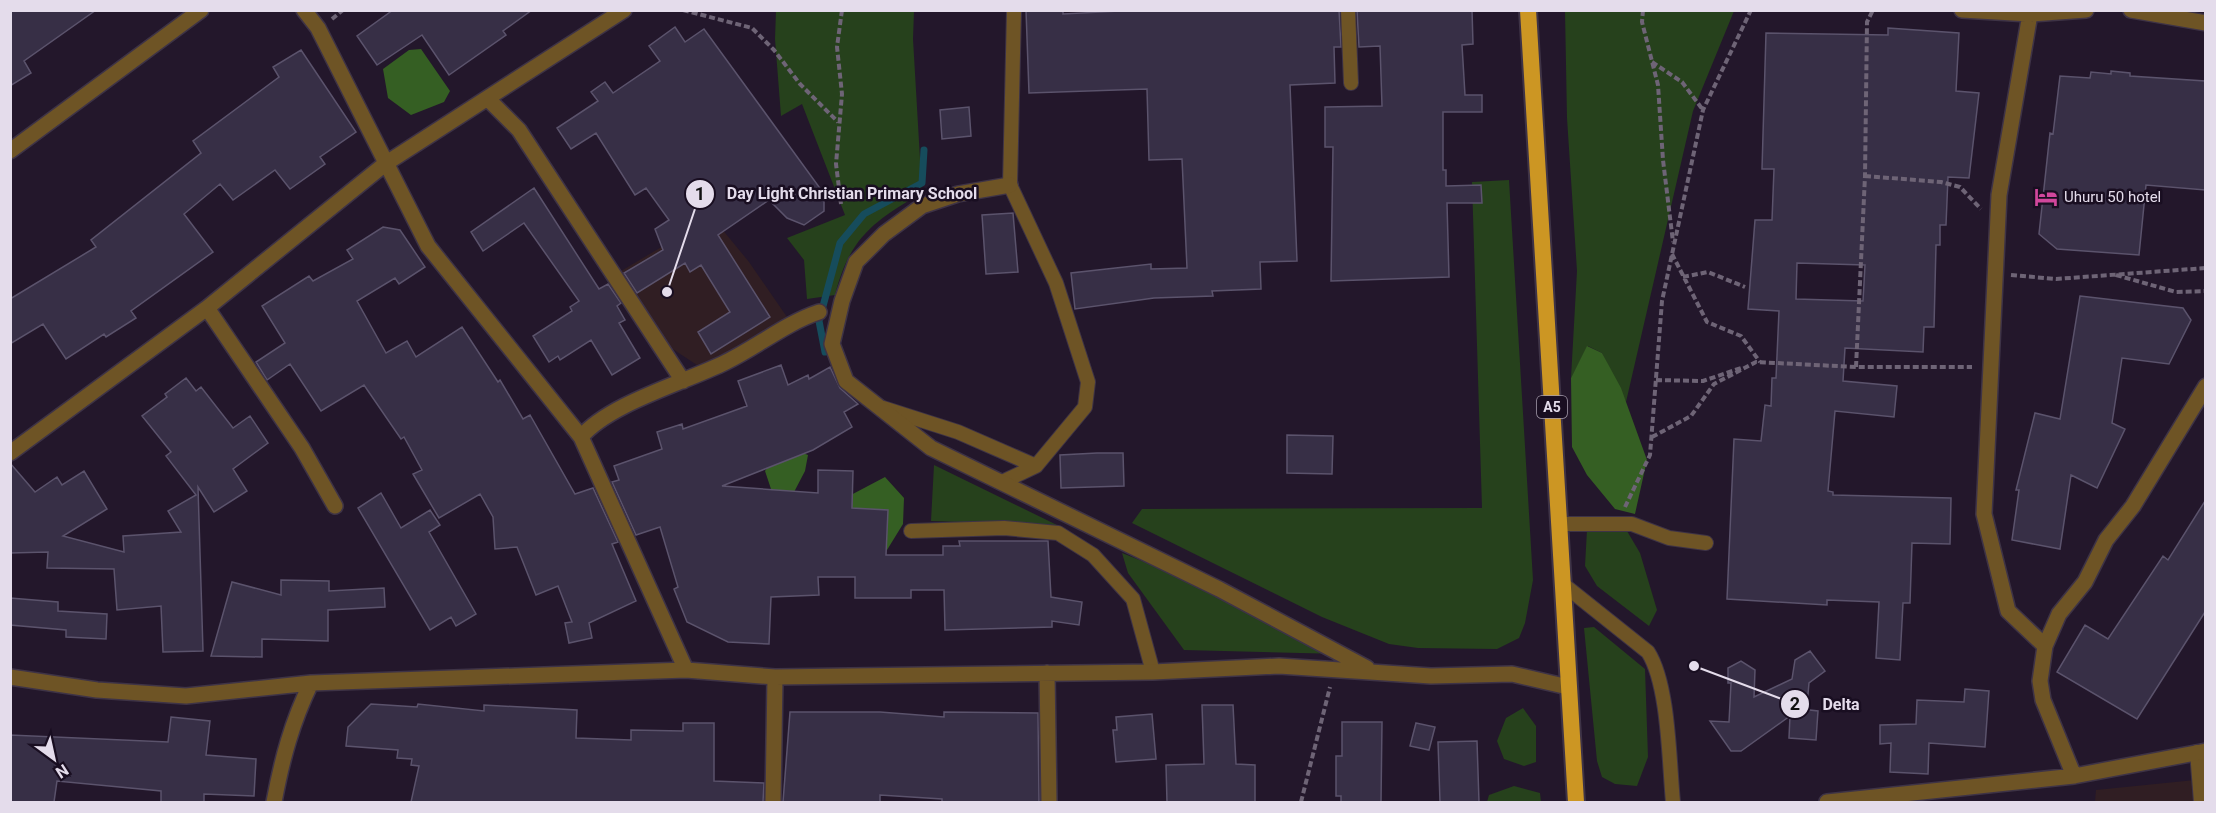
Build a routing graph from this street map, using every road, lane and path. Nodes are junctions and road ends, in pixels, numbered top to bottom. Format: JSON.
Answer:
{"nodes":[{"id":1,"x":201,"y":10,"type":"edge"},
{"id":2,"x":304,"y":10,"type":"edge"},
{"id":3,"x":624,"y":10,"type":"edge"},
{"id":4,"x":683,"y":10,"type":"edge"},
{"id":5,"x":842,"y":10,"type":"edge"},
{"id":6,"x":1014,"y":10,"type":"edge"},
{"id":7,"x":1348,"y":10,"type":"edge"},
{"id":8,"x":1527,"y":10,"type":"edge"},
{"id":9,"x":1643,"y":10,"type":"edge"},
{"id":10,"x":1750,"y":10,"type":"edge"},
{"id":11,"x":1873,"y":10,"type":"edge"},
{"id":12,"x":1962,"y":10,"type":"edge"},
{"id":13,"x":2086,"y":10,"type":"edge"},
{"id":14,"x":2131,"y":10,"type":"edge"},
{"id":15,"x":2150,"y":12,"type":"edge"},
{"id":16,"x":2030,"y":14,"type":"junction"},
{"id":17,"x":2205,"y":22,"type":"edge"},
{"id":18,"x":1652,"y":61,"type":"junction"},
{"id":19,"x":1351,"y":84,"type":"dead end"},
{"id":20,"x":488,"y":99,"type":"junction"},
{"id":21,"x":1703,"y":110,"type":"junction"},
{"id":22,"x":838,"y":122,"type":"junction"},
{"id":23,"x":10,"y":151,"type":"edge"},
{"id":24,"x":386,"y":164,"type":"junction"},
{"id":25,"x":1865,"y":176,"type":"junction"},
{"id":26,"x":1010,"y":185,"type":"junction"},
{"id":27,"x":841,"y":204,"type":"dead end"},
{"id":28,"x":1997,"y":242,"type":"junction"},
{"id":29,"x":1673,"y":246,"type":"junction"},
{"id":30,"x":1672,"y":253,"type":"junction"},
{"id":31,"x":2205,"y":268,"type":"edge"},
{"id":32,"x":1995,"y":274,"type":"junction"},
{"id":33,"x":2111,"y":274,"type":"junction"},
{"id":34,"x":1683,"y":277,"type":"junction"},
{"id":35,"x":1745,"y":287,"type":"dead end"},
{"id":36,"x":2205,"y":291,"type":"edge"},
{"id":37,"x":207,"y":308,"type":"junction"},
{"id":38,"x":819,"y":312,"type":"dead end"},
{"id":39,"x":1758,"y":362,"type":"junction"},
{"id":40,"x":1856,"y":367,"type":"junction"},
{"id":41,"x":1991,"y":367,"type":"junction"},
{"id":42,"x":1656,"y":380,"type":"junction"},
{"id":43,"x":683,"y":381,"type":"junction"},
{"id":44,"x":2205,"y":386,"type":"edge"},
{"id":45,"x":878,"y":407,"type":"junction"},
{"id":46,"x":1652,"y":436,"type":"junction"},
{"id":47,"x":581,"y":437,"type":"junction"},
{"id":48,"x":10,"y":453,"type":"edge"},
{"id":49,"x":1036,"y":466,"type":"junction"},
{"id":50,"x":1002,"y":482,"type":"junction"},
{"id":51,"x":335,"y":506,"type":"dead end"},
{"id":52,"x":1623,"y":511,"type":"dead end"},
{"id":53,"x":1559,"y":524,"type":"junction"},
{"id":54,"x":911,"y":531,"type":"dead end"},
{"id":55,"x":1706,"y":543,"type":"dead end"},
{"id":56,"x":1564,"y":585,"type":"junction"},
{"id":57,"x":2045,"y":646,"type":"junction"},
{"id":58,"x":686,"y":670,"type":"junction"},
{"id":59,"x":1371,"y":671,"type":"junction"},
{"id":60,"x":1153,"y":672,"type":"junction"},
{"id":61,"x":1047,"y":673,"type":"junction"},
{"id":62,"x":10,"y":677,"type":"edge"},
{"id":63,"x":775,"y":677,"type":"junction"},
{"id":64,"x":1332,"y":680,"type":"dead end"},
{"id":65,"x":311,"y":683,"type":"junction"},
{"id":66,"x":1568,"y":687,"type":"junction"},
{"id":67,"x":2201,"y":751,"type":"edge"},
{"id":68,"x":2074,"y":776,"type":"junction"},
{"id":69,"x":274,"y":802,"type":"edge"},
{"id":70,"x":773,"y":802,"type":"edge"},
{"id":71,"x":1049,"y":802,"type":"edge"},
{"id":72,"x":1301,"y":802,"type":"edge"},
{"id":73,"x":1576,"y":802,"type":"edge"},
{"id":74,"x":1673,"y":802,"type":"edge"},
{"id":75,"x":1827,"y":802,"type":"edge"},
{"id":76,"x":2200,"y":802,"type":"edge"}],
"edges":[{"from":1,"to":23,"type":"street"},
{"from":2,"to":24,"type":"street"},
{"from":3,"to":20,"type":"street"},
{"from":4,"to":22,"type":"path"},
{"from":5,"to":22,"type":"path"},
{"from":6,"to":26,"type":"lane"},
{"from":7,"to":19,"type":"lane"},
{"from":8,"to":53,"type":"highway","name":"A5","number":"A5"},
{"from":9,"to":18,"type":"path"},
{"from":10,"to":21,"type":"path"},
{"from":11,"to":25,"type":"path"},
{"from":12,"to":16,"type":"street"},
{"from":13,"to":16,"type":"street"},
{"from":14,"to":15,"type":"street"},
{"from":15,"to":17,"type":"street"},
{"from":16,"to":28,"type":"street"},
{"from":18,"to":21,"type":"path"},
{"from":18,"to":29,"type":"path"},
{"from":20,"to":24,"type":"street"},
{"from":20,"to":43,"type":"street"},
{"from":21,"to":29,"type":"path"},
{"from":22,"to":27,"type":"path"},
{"from":24,"to":37,"type":"street"},
{"from":24,"to":47,"type":"street"},
{"from":25,"to":28,"type":"path"},
{"from":25,"to":40,"type":"path"},
{"from":26,"to":45,"type":"street"},
{"from":26,"to":49,"type":"lane"},
{"from":28,"to":32,"type":"street"},
{"from":29,"to":30,"type":"path"},
{"from":30,"to":34,"type":"path"},
{"from":30,"to":42,"type":"path"},
{"from":31,"to":33,"type":"path"},
{"from":32,"to":33,"type":"path"},
{"from":32,"to":41,"type":"street"},
{"from":33,"to":36,"type":"path"},
{"from":34,"to":35,"type":"path"},
{"from":34,"to":39,"type":"path"},
{"from":37,"to":48,"type":"street"},
{"from":37,"to":51,"type":"street"},
{"from":38,"to":43,"type":"street"},
{"from":39,"to":40,"type":"path"},
{"from":39,"to":42,"type":"path"},
{"from":39,"to":46,"type":"path"},
{"from":40,"to":41,"type":"path"},
{"from":41,"to":57,"type":"street"},
{"from":42,"to":46,"type":"path"},
{"from":43,"to":47,"type":"street"},
{"from":44,"to":57,"type":"street"},
{"from":45,"to":49,"type":"lane"},
{"from":45,"to":50,"type":"street"},
{"from":46,"to":52,"type":"path"},
{"from":47,"to":58,"type":"street"},
{"from":49,"to":50,"type":"lane"},
{"from":50,"to":59,"type":"street"},
{"from":53,"to":55,"type":"lane"},
{"from":53,"to":56,"type":"highway","name":"A5","number":"A5"},
{"from":54,"to":60,"type":"lane"},
{"from":56,"to":66,"type":"highway","name":"A5","number":"A5"},
{"from":56,"to":74,"type":"lane"},
{"from":57,"to":68,"type":"street"},
{"from":58,"to":63,"type":"street"},
{"from":58,"to":65,"type":"street"},
{"from":59,"to":60,"type":"street"},
{"from":59,"to":66,"type":"street"},
{"from":60,"to":61,"type":"street"},
{"from":61,"to":63,"type":"street"},
{"from":61,"to":71,"type":"street"},
{"from":62,"to":65,"type":"street"},
{"from":63,"to":70,"type":"street"},
{"from":64,"to":72,"type":"path"},
{"from":65,"to":69,"type":"street"},
{"from":66,"to":73,"type":"highway","name":"A5","number":"A5"},
{"from":67,"to":68,"type":"street"},
{"from":67,"to":76,"type":"lane"},
{"from":68,"to":75,"type":"street"}]}
